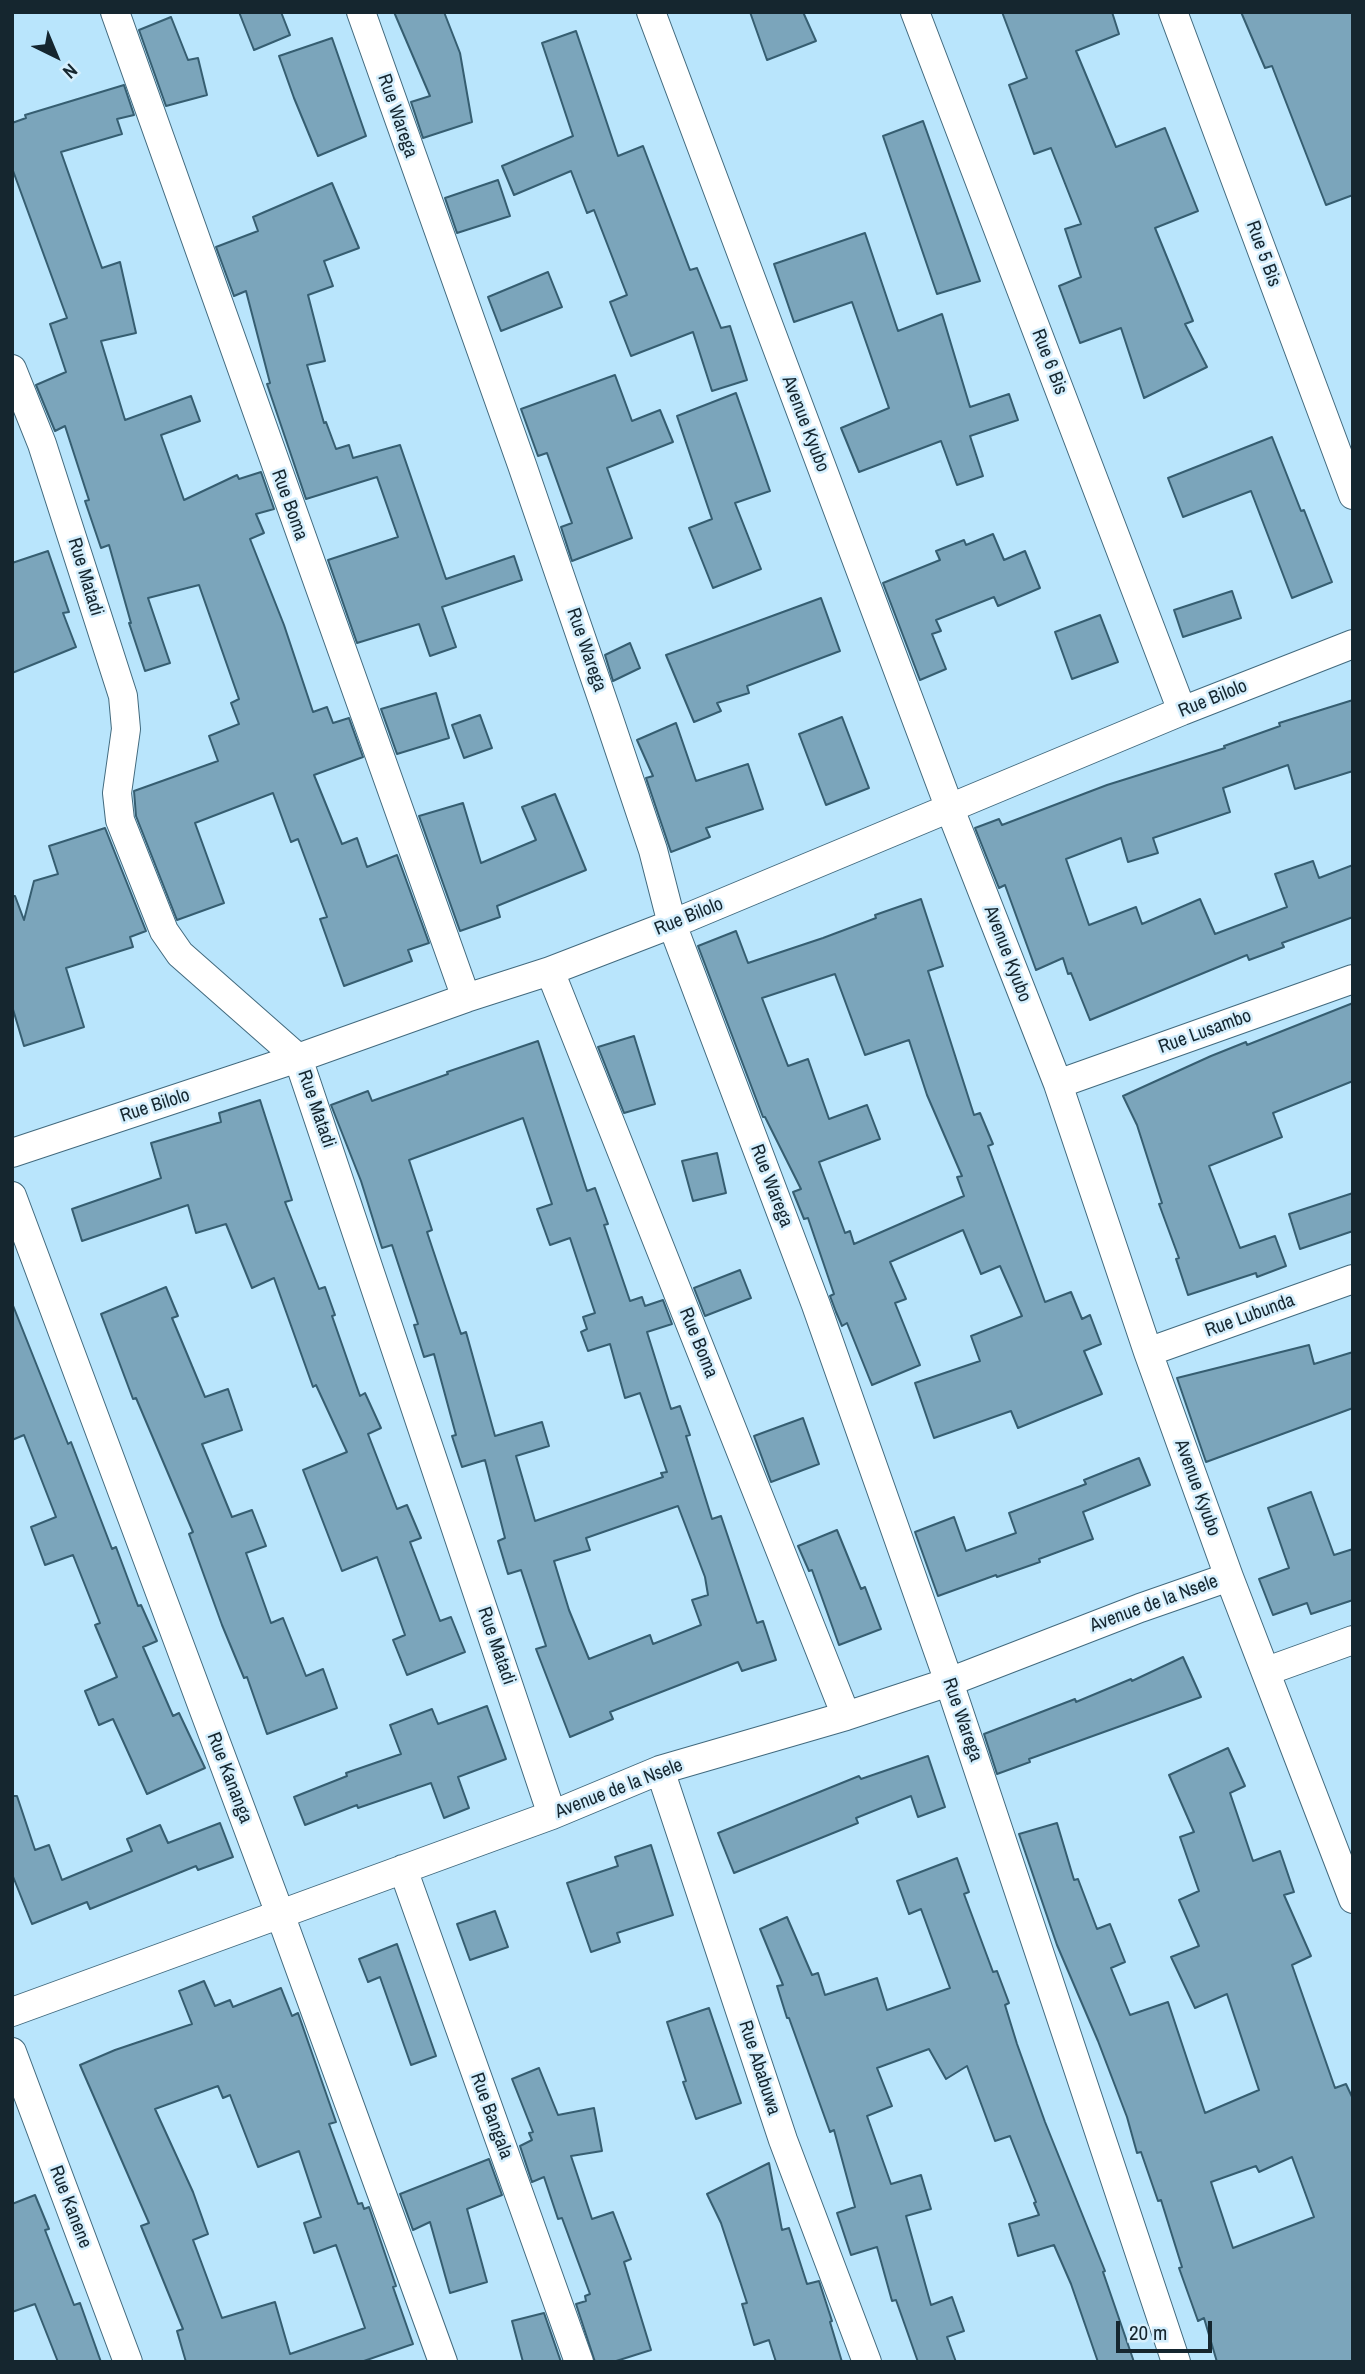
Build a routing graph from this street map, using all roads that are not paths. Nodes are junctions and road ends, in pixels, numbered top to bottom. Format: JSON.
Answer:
{"nodes":[{"id":1,"x":115,"y":12,"type":"edge"},
{"id":2,"x":361,"y":12,"type":"edge"},
{"id":3,"x":652,"y":12,"type":"edge"},
{"id":4,"x":915,"y":12,"type":"edge"},
{"id":5,"x":1173,"y":12,"type":"edge"},
{"id":6,"x":12,"y":369,"type":"edge"},
{"id":7,"x":1353,"y":495,"type":"edge"},
{"id":8,"x":1353,"y":644,"type":"edge"},
{"id":9,"x":1182,"y":711,"type":"junction"},
{"id":10,"x":950,"y":809,"type":"junction"},
{"id":11,"x":672,"y":924,"type":"junction"},
{"id":12,"x":550,"y":971,"type":"junction"},
{"id":13,"x":1353,"y":979,"type":"edge"},
{"id":14,"x":466,"y":998,"type":"junction"},
{"id":15,"x":298,"y":1058,"type":"junction"},
{"id":16,"x":1058,"y":1084,"type":"junction"},
{"id":17,"x":12,"y":1153,"type":"edge"},
{"id":18,"x":12,"y":1196,"type":"edge"},
{"id":19,"x":1353,"y":1279,"type":"edge"},
{"id":20,"x":1148,"y":1352,"type":"junction"},
{"id":21,"x":1229,"y":1577,"type":"junction"},
{"id":22,"x":1353,"y":1640,"type":"edge"},
{"id":23,"x":1266,"y":1671,"type":"junction"},
{"id":24,"x":949,"y":1682,"type":"junction"},
{"id":25,"x":846,"y":1716,"type":"junction"},
{"id":26,"x":660,"y":1770,"type":"junction"},
{"id":27,"x":552,"y":1815,"type":"junction"},
{"id":28,"x":403,"y":1869,"type":"junction"},
{"id":29,"x":1353,"y":1899,"type":"edge"},
{"id":30,"x":280,"y":1914,"type":"junction"},
{"id":31,"x":12,"y":2012,"type":"edge"},
{"id":32,"x":12,"y":2052,"type":"edge"},
{"id":33,"x":128,"y":2362,"type":"edge"},
{"id":34,"x":443,"y":2362,"type":"edge"},
{"id":35,"x":579,"y":2362,"type":"edge"},
{"id":36,"x":867,"y":2362,"type":"edge"},
{"id":37,"x":1175,"y":2362,"type":"edge"}],
"edges":[{"from":1,"to":14,"type":"street","name":"Rue Boma"},
{"from":2,"to":11,"type":"street","name":"Rue Warega"},
{"from":3,"to":10,"type":"street","name":"Avenue Kyubo"},
{"from":4,"to":9,"type":"street","name":"Rue 6 Bis"},
{"from":5,"to":7,"type":"street","name":"Rue 5 Bis"},
{"from":6,"to":15,"type":"street","name":"Rue Matadi"},
{"from":8,"to":9,"type":"street","name":"Rue Bilolo"},
{"from":9,"to":10,"type":"street","name":"Rue Bilolo"},
{"from":10,"to":11,"type":"street","name":"Rue Bilolo"},
{"from":10,"to":16,"type":"street","name":"Avenue Kyubo"},
{"from":11,"to":12,"type":"street","name":"Rue Bilolo"},
{"from":11,"to":24,"type":"street","name":"Rue Warega"},
{"from":12,"to":14,"type":"street","name":"Rue Bilolo"},
{"from":12,"to":25,"type":"street","name":"Rue Boma"},
{"from":13,"to":16,"type":"street","name":"Rue Lusambo"},
{"from":14,"to":15,"type":"street","name":"Rue Bilolo"},
{"from":15,"to":17,"type":"street","name":"Rue Bilolo"},
{"from":15,"to":27,"type":"street","name":"Rue Matadi"},
{"from":16,"to":20,"type":"street","name":"Avenue Kyubo"},
{"from":18,"to":30,"type":"street","name":"Rue Kananga"},
{"from":19,"to":20,"type":"street","name":"Rue Lubunda"},
{"from":20,"to":21,"type":"street","name":"Avenue Kyubo"},
{"from":21,"to":23,"type":"street","name":"Avenue Kyubo"},
{"from":21,"to":24,"type":"street","name":"Avenue de la Nsele"},
{"from":22,"to":23,"type":"street"},
{"from":23,"to":29,"type":"street","name":"Avenue Kyubo"},
{"from":24,"to":25,"type":"street","name":"Avenue de la Nsele"},
{"from":24,"to":37,"type":"street","name":"Rue Warega"},
{"from":25,"to":26,"type":"street","name":"Avenue de la Nsele"},
{"from":26,"to":27,"type":"street","name":"Avenue de la Nsele"},
{"from":26,"to":36,"type":"street","name":"Rue Ababuwa"},
{"from":27,"to":28,"type":"street","name":"Avenue de la Nsele"},
{"from":28,"to":30,"type":"street","name":"Avenue de la Nsele"},
{"from":28,"to":35,"type":"street","name":"Rue Bangala"},
{"from":30,"to":31,"type":"street","name":"Avenue de la Nsele"},
{"from":30,"to":34,"type":"street","name":"Rue Kananga"},
{"from":32,"to":33,"type":"street","name":"Rue Kanene"}]}
